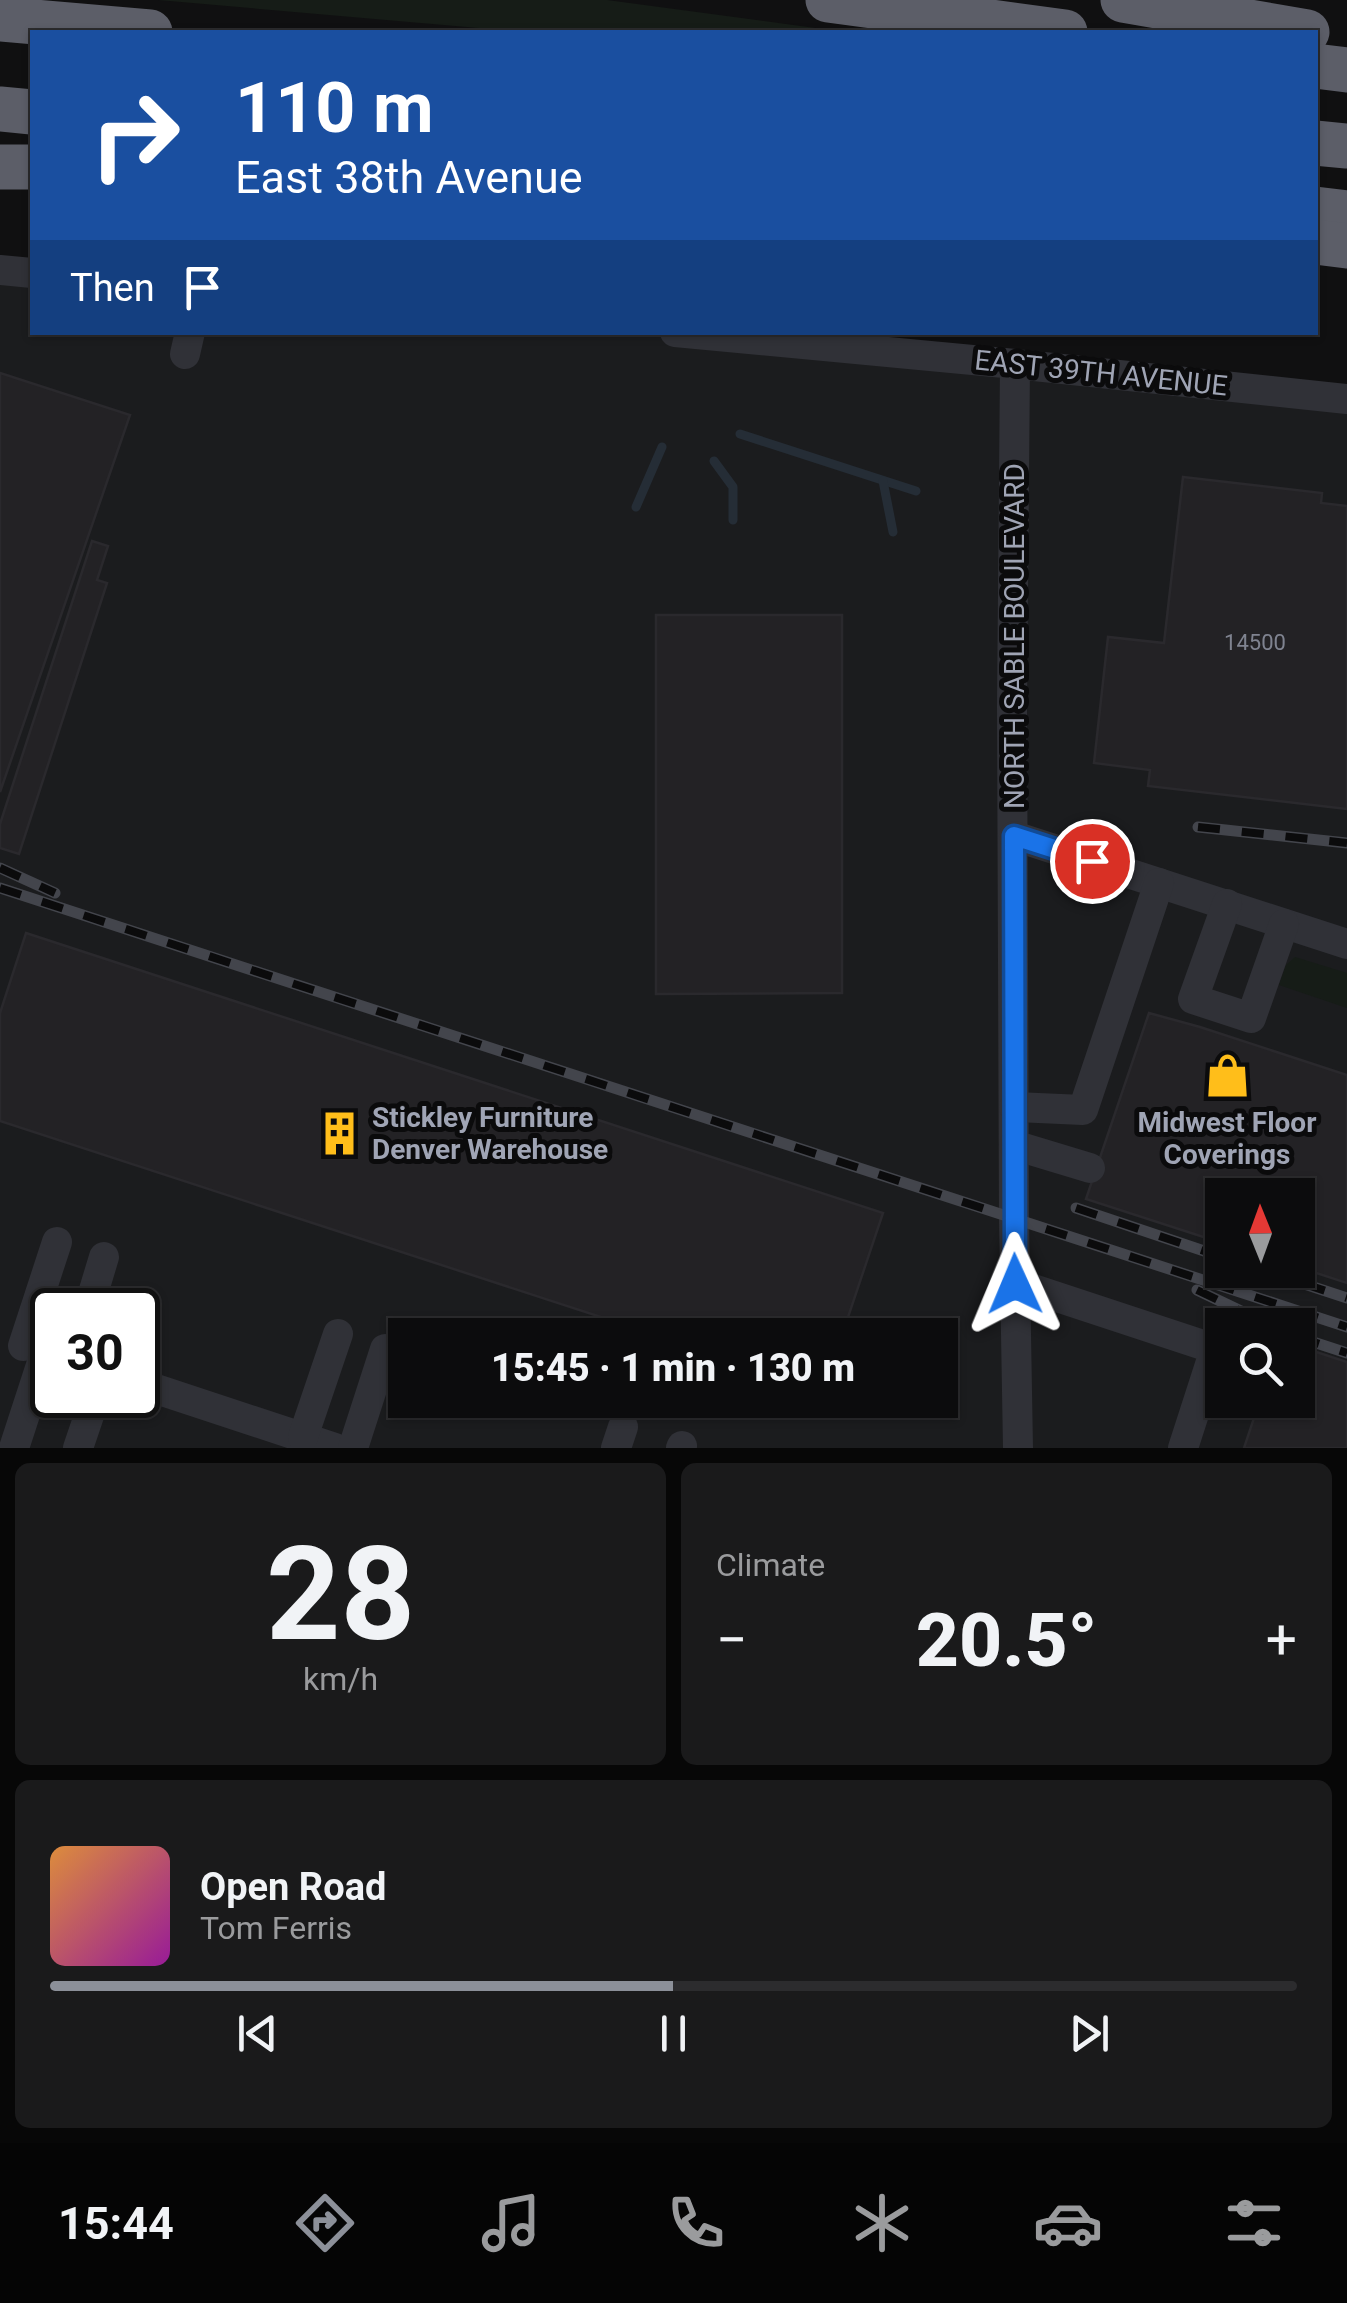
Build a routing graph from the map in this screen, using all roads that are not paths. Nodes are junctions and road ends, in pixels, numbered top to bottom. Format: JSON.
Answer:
{"nodes":[{"id":1,"x":828,"y":0,"type":"edge"},
{"id":2,"x":1123,"y":0,"type":"edge"},
{"id":3,"x":0,"y":19,"type":"edge"},
{"id":4,"x":127,"y":30,"type":"edge"},
{"id":5,"x":1050,"y":30,"type":"edge"},
{"id":6,"x":1296,"y":30,"type":"edge"},
{"id":7,"x":1318,"y":35,"type":"edge"},
{"id":8,"x":1347,"y":40,"type":"edge"},
{"id":9,"x":1318,"y":66,"type":"edge"},
{"id":10,"x":1347,"y":70,"type":"edge"},
{"id":11,"x":0,"y":85,"type":"edge"},
{"id":12,"x":30,"y":88,"type":"edge"},
{"id":13,"x":0,"y":108,"type":"edge"},
{"id":14,"x":30,"y":112,"type":"edge"},
{"id":15,"x":1318,"y":143,"type":"edge"},
{"id":16,"x":1347,"y":146,"type":"edge"},
{"id":17,"x":0,"y":166,"type":"edge"},
{"id":18,"x":30,"y":167,"type":"edge"},
{"id":19,"x":1318,"y":209,"type":"edge"},
{"id":20,"x":1347,"y":212,"type":"edge"},
{"id":21,"x":1318,"y":242,"type":"edge"},
{"id":22,"x":1347,"y":246,"type":"edge"},
{"id":23,"x":0,"y":270,"type":"edge"},
{"id":24,"x":30,"y":273,"type":"edge"},
{"id":25,"x":707,"y":335,"type":"edge"},
{"id":26,"x":1015,"y":364,"type":"junction"},
{"id":27,"x":1347,"y":399,"type":"edge"},
{"id":28,"x":1014,"y":836,"type":"junction"},
{"id":29,"x":1159,"y":883,"type":"junction"},
{"id":30,"x":1227,"y":904,"type":"junction"},
{"id":31,"x":1284,"y":924,"type":"junction"},
{"id":32,"x":1347,"y":944,"type":"edge"},
{"id":33,"x":1014,"y":1106,"type":"junction"},
{"id":34,"x":1014,"y":1145,"type":"junction"},
{"id":35,"x":1090,"y":1168,"type":"dead end"},
{"id":36,"x":57,"y":1242,"type":"dead end"},
{"id":37,"x":104,"y":1257,"type":"dead end"},
{"id":38,"x":1015,"y":1284,"type":"junction"},
{"id":39,"x":45,"y":1288,"type":"edge"},
{"id":40,"x":95,"y":1288,"type":"edge"},
{"id":41,"x":338,"y":1334,"type":"dead end"},
{"id":42,"x":30,"y":1348,"type":"edge"},
{"id":43,"x":386,"y":1349,"type":"dead end"},
{"id":44,"x":160,"y":1390,"type":"edge"},
{"id":45,"x":88,"y":1418,"type":"edge"},
{"id":46,"x":303,"y":1437,"type":"junction"},
{"id":47,"x":14,"y":1448,"type":"edge"},
{"id":48,"x":78,"y":1448,"type":"edge"},
{"id":49,"x":336,"y":1448,"type":"edge"},
{"id":50,"x":353,"y":1448,"type":"edge"},
{"id":51,"x":1018,"y":1448,"type":"edge"},
{"id":52,"x":1183,"y":1448,"type":"edge"}],
"edges":[{"from":1,"to":5,"type":"highway"},
{"from":2,"to":6,"type":"highway"},
{"from":3,"to":4,"type":"highway"},
{"from":7,"to":8,"type":"highway"},
{"from":9,"to":10,"type":"highway"},
{"from":11,"to":12,"type":"highway"},
{"from":13,"to":14,"type":"highway"},
{"from":15,"to":16,"type":"highway"},
{"from":17,"to":18,"type":"highway"},
{"from":19,"to":20,"type":"highway"},
{"from":21,"to":22,"type":"highway"},
{"from":23,"to":24,"type":"street"},
{"from":25,"to":26,"type":"street","name":"EAST 39TH AVENUE"},
{"from":26,"to":27,"type":"street","name":"EAST 39TH AVENUE"},
{"from":26,"to":28,"type":"street","name":"NORTH SABLE BOULEVARD"},
{"from":28,"to":29,"type":"street"},
{"from":28,"to":33,"type":"street","name":"NORTH SABLE BOULEVARD"},
{"from":29,"to":30,"type":"street"},
{"from":29,"to":33,"type":"street"},
{"from":30,"to":31,"type":"street"},
{"from":30,"to":31,"type":"street"},
{"from":31,"to":32,"type":"street"},
{"from":33,"to":34,"type":"street","name":"NORTH SABLE BOULEVARD"},
{"from":34,"to":35,"type":"street"},
{"from":34,"to":38,"type":"street","name":"NORTH SABLE BOULEVARD"},
{"from":36,"to":39,"type":"street"},
{"from":37,"to":40,"type":"street"},
{"from":38,"to":51,"type":"street","name":"NORTH SABLE BOULEVARD"},
{"from":38,"to":52,"type":"street"},
{"from":41,"to":46,"type":"street"},
{"from":42,"to":47,"type":"street"},
{"from":43,"to":50,"type":"street"},
{"from":44,"to":46,"type":"street"},
{"from":45,"to":48,"type":"street"},
{"from":46,"to":49,"type":"street"}]}
